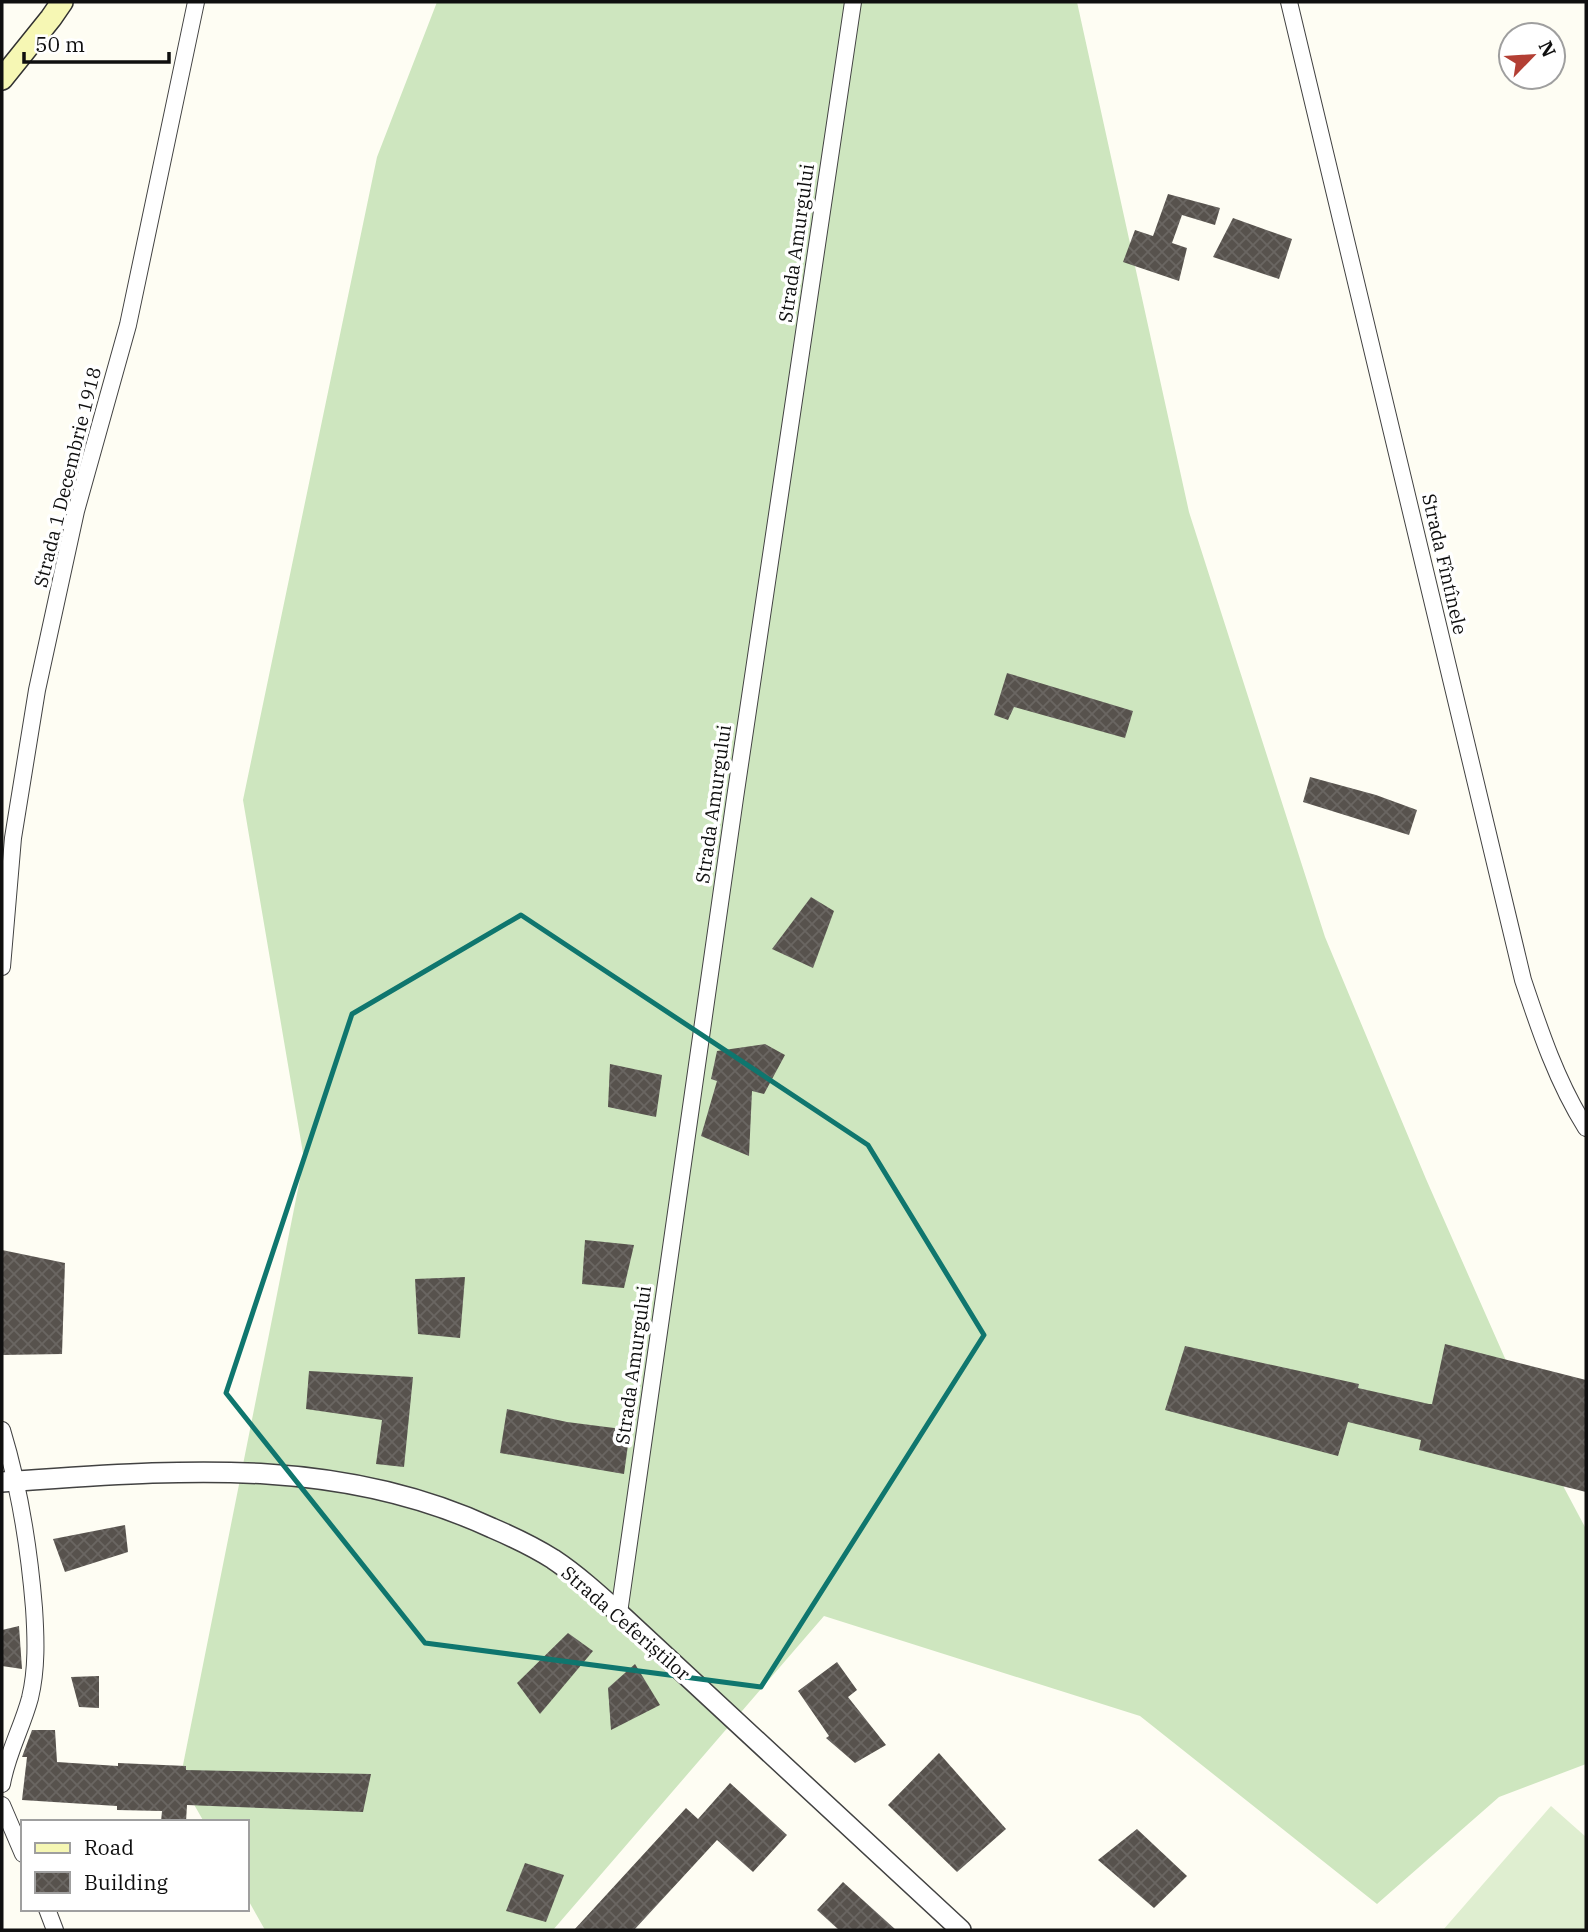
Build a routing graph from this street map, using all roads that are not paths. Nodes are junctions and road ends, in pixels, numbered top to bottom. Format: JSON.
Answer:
{"nodes":[{"id":1,"x":62,"y":2,"type":"edge"},
{"id":2,"x":196,"y":2,"type":"edge"},
{"id":3,"x":853,"y":2,"type":"edge"},
{"id":4,"x":1289,"y":2,"type":"edge"},
{"id":5,"x":2,"y":79,"type":"edge"},
{"id":6,"x":2,"y":967,"type":"edge"},
{"id":7,"x":1586,"y":1128,"type":"edge"},
{"id":8,"x":2,"y":1430,"type":"edge"},
{"id":9,"x":9,"y":1482,"type":"edge"},
{"id":10,"x":619,"y":1613,"type":"junction"},
{"id":11,"x":2,"y":1784,"type":"edge"},
{"id":12,"x":2,"y":1805,"type":"edge"},
{"id":13,"x":21,"y":1849,"type":"edge"},
{"id":14,"x":48,"y":1911,"type":"edge"},
{"id":15,"x":55,"y":1930,"type":"edge"},
{"id":16,"x":961,"y":1930,"type":"edge"}],
"edges":[{"from":1,"to":5,"type":"main road"},
{"from":2,"to":6,"type":"street","name":"Strada 1 Decembrie 1918"},
{"from":3,"to":10,"type":"street","name":"Strada Amurgului"},
{"from":4,"to":7,"type":"street","name":"Strada Fîntînele"},
{"from":8,"to":9,"type":"street"},
{"from":9,"to":10,"type":"street","name":"Strada Ceferiștilor"},
{"from":9,"to":11,"type":"street"},
{"from":10,"to":16,"type":"street","name":"Strada Ceferiștilor"},
{"from":12,"to":13,"type":"street"},
{"from":14,"to":15,"type":"street"}]}
